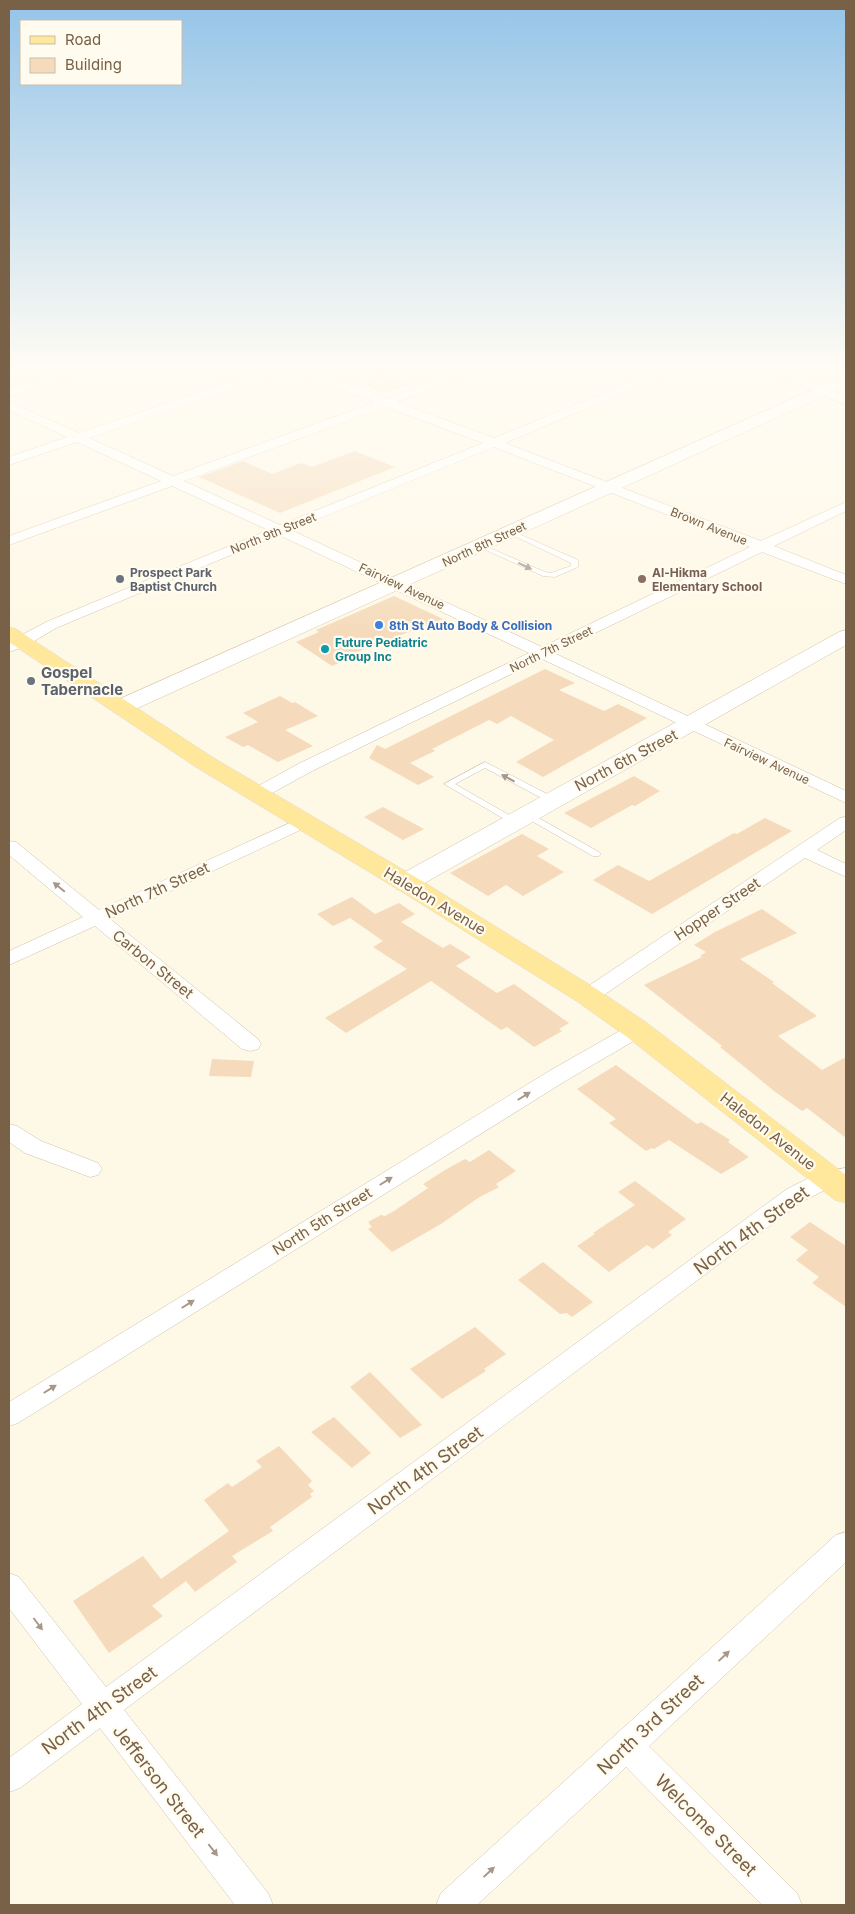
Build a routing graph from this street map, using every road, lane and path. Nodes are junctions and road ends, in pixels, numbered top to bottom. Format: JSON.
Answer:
{"nodes":[{"id":1,"x":23,"y":456,"type":"edge"},
{"id":2,"x":118,"y":456,"type":"edge"},
{"id":3,"x":243,"y":456,"type":"edge"},
{"id":4,"x":461,"y":456,"type":"edge"},
{"id":5,"x":529,"y":456,"type":"edge"},
{"id":6,"x":678,"y":456,"type":"edge"},
{"id":7,"x":9,"y":461,"type":"edge"},
{"id":8,"x":174,"y":482,"type":"junction"},
{"id":9,"x":611,"y":487,"type":"junction"},
{"id":10,"x":846,"y":506,"type":"edge"},
{"id":11,"x":280,"y":530,"type":"junction"},
{"id":12,"x":510,"y":532,"type":"junction"},
{"id":13,"x":9,"y":541,"type":"edge"},
{"id":14,"x":481,"y":546,"type":"junction"},
{"id":15,"x":762,"y":547,"type":"junction"},
{"id":16,"x":846,"y":580,"type":"edge"},
{"id":17,"x":397,"y":584,"type":"junction"},
{"id":18,"x":846,"y":636,"type":"edge"},
{"id":19,"x":13,"y":641,"type":"edge"},
{"id":20,"x":542,"y":653,"type":"junction"},
{"id":21,"x":120,"y":707,"type":"junction"},
{"id":22,"x":691,"y":725,"type":"junction"},
{"id":23,"x":257,"y":794,"type":"junction"},
{"id":24,"x":846,"y":798,"type":"edge"},
{"id":25,"x":552,"y":800,"type":"junction"},
{"id":26,"x":519,"y":817,"type":"junction"},
{"id":27,"x":304,"y":821,"type":"junction"},
{"id":28,"x":846,"y":822,"type":"edge"},
{"id":29,"x":9,"y":846,"type":"edge"},
{"id":30,"x":804,"y":850,"type":"junction"},
{"id":31,"x":596,"y":854,"type":"dead end"},
{"id":32,"x":846,"y":871,"type":"edge"},
{"id":33,"x":405,"y":883,"type":"junction"},
{"id":34,"x":97,"y":918,"type":"junction"},
{"id":35,"x":9,"y":959,"type":"edge"},
{"id":36,"x":588,"y":996,"type":"junction"},
{"id":37,"x":637,"y":1030,"type":"junction"},
{"id":38,"x":250,"y":1044,"type":"dead end"},
{"id":39,"x":9,"y":1132,"type":"edge"},
{"id":40,"x":90,"y":1169,"type":"dead end"},
{"id":41,"x":840,"y":1182,"type":"edge"},
{"id":42,"x":9,"y":1415,"type":"edge"},
{"id":43,"x":846,"y":1544,"type":"edge"},
{"id":44,"x":9,"y":1586,"type":"edge"},
{"id":45,"x":102,"y":1708,"type":"junction"},
{"id":46,"x":626,"y":1746,"type":"junction"},
{"id":47,"x":9,"y":1777,"type":"edge"},
{"id":48,"x":256,"y":1905,"type":"edge"},
{"id":49,"x":453,"y":1905,"type":"edge"},
{"id":50,"x":784,"y":1905,"type":"edge"}],
"edges":[{"from":1,"to":7,"type":"street"},
{"from":2,"to":8,"type":"street","name":"Fairview Avenue"},
{"from":3,"to":8,"type":"street"},
{"from":4,"to":11,"type":"street","name":"North 9th Street"},
{"from":5,"to":9,"type":"street","name":"Brown Avenue"},
{"from":6,"to":9,"type":"street","name":"North 8th Street"},
{"from":8,"to":11,"type":"street","name":"Fairview Avenue"},
{"from":8,"to":13,"type":"street"},
{"from":9,"to":12,"type":"street","name":"North 8th Street"},
{"from":9,"to":15,"type":"street","name":"Brown Avenue"},
{"from":10,"to":15,"type":"street","name":"North 7th Street"},
{"from":11,"to":17,"type":"street","name":"Fairview Avenue"},
{"from":11,"to":19,"type":"street","name":"North 9th Street"},
{"from":12,"to":14,"type":"street","name":"North 8th Street"},
{"from":14,"to":12,"type":"lane","one_way":true},
{"from":14,"to":17,"type":"street","name":"North 8th Street"},
{"from":15,"to":16,"type":"street","name":"Brown Avenue"},
{"from":15,"to":20,"type":"street","name":"North 7th Street"},
{"from":17,"to":20,"type":"street","name":"Fairview Avenue"},
{"from":17,"to":21,"type":"street","name":"North 8th Street"},
{"from":18,"to":22,"type":"street","name":"North 6th Street"},
{"from":19,"to":21,"type":"main road","name":"Haledon Avenue"},
{"from":20,"to":22,"type":"street","name":"Fairview Avenue"},
{"from":20,"to":23,"type":"street","name":"North 7th Street"},
{"from":21,"to":23,"type":"main road","name":"Haledon Avenue"},
{"from":22,"to":24,"type":"street","name":"Fairview Avenue"},
{"from":22,"to":25,"type":"street","name":"North 6th Street"},
{"from":23,"to":27,"type":"main road","name":"Haledon Avenue"},
{"from":25,"to":26,"type":"street","name":"North 6th Street"},
{"from":25,"to":26,"type":"lane","one_way":true},
{"from":26,"to":31,"type":"lane"},
{"from":26,"to":33,"type":"street","name":"North 6th Street"},
{"from":27,"to":33,"type":"main road","name":"Haledon Avenue"},
{"from":27,"to":34,"type":"street","name":"North 7th Street"},
{"from":28,"to":30,"type":"street","name":"Hopper Street"},
{"from":34,"to":29,"type":"street","name":"Carbon Street","one_way":true},
{"from":30,"to":32,"type":"street"},
{"from":30,"to":36,"type":"street","name":"Hopper Street"},
{"from":33,"to":36,"type":"main road","name":"Haledon Avenue"},
{"from":34,"to":35,"type":"street","name":"North 7th Street"},
{"from":34,"to":38,"type":"street","name":"Carbon Street"},
{"from":36,"to":37,"type":"main road","name":"Haledon Avenue"},
{"from":37,"to":41,"type":"main road","name":"Haledon Avenue"},
{"from":42,"to":37,"type":"street","name":"North 5th Street","one_way":true},
{"from":39,"to":40,"type":"street"},
{"from":41,"to":45,"type":"street","name":"North 4th Street"},
{"from":46,"to":43,"type":"street","name":"North 3rd Street","one_way":true},
{"from":44,"to":45,"type":"street","name":"Jefferson Street","one_way":true},
{"from":45,"to":47,"type":"street","name":"North 4th Street"},
{"from":45,"to":48,"type":"street","name":"Jefferson Street","one_way":true},
{"from":49,"to":46,"type":"street","name":"North 3rd Street","one_way":true},
{"from":46,"to":50,"type":"street","name":"Welcome Street"}]}
